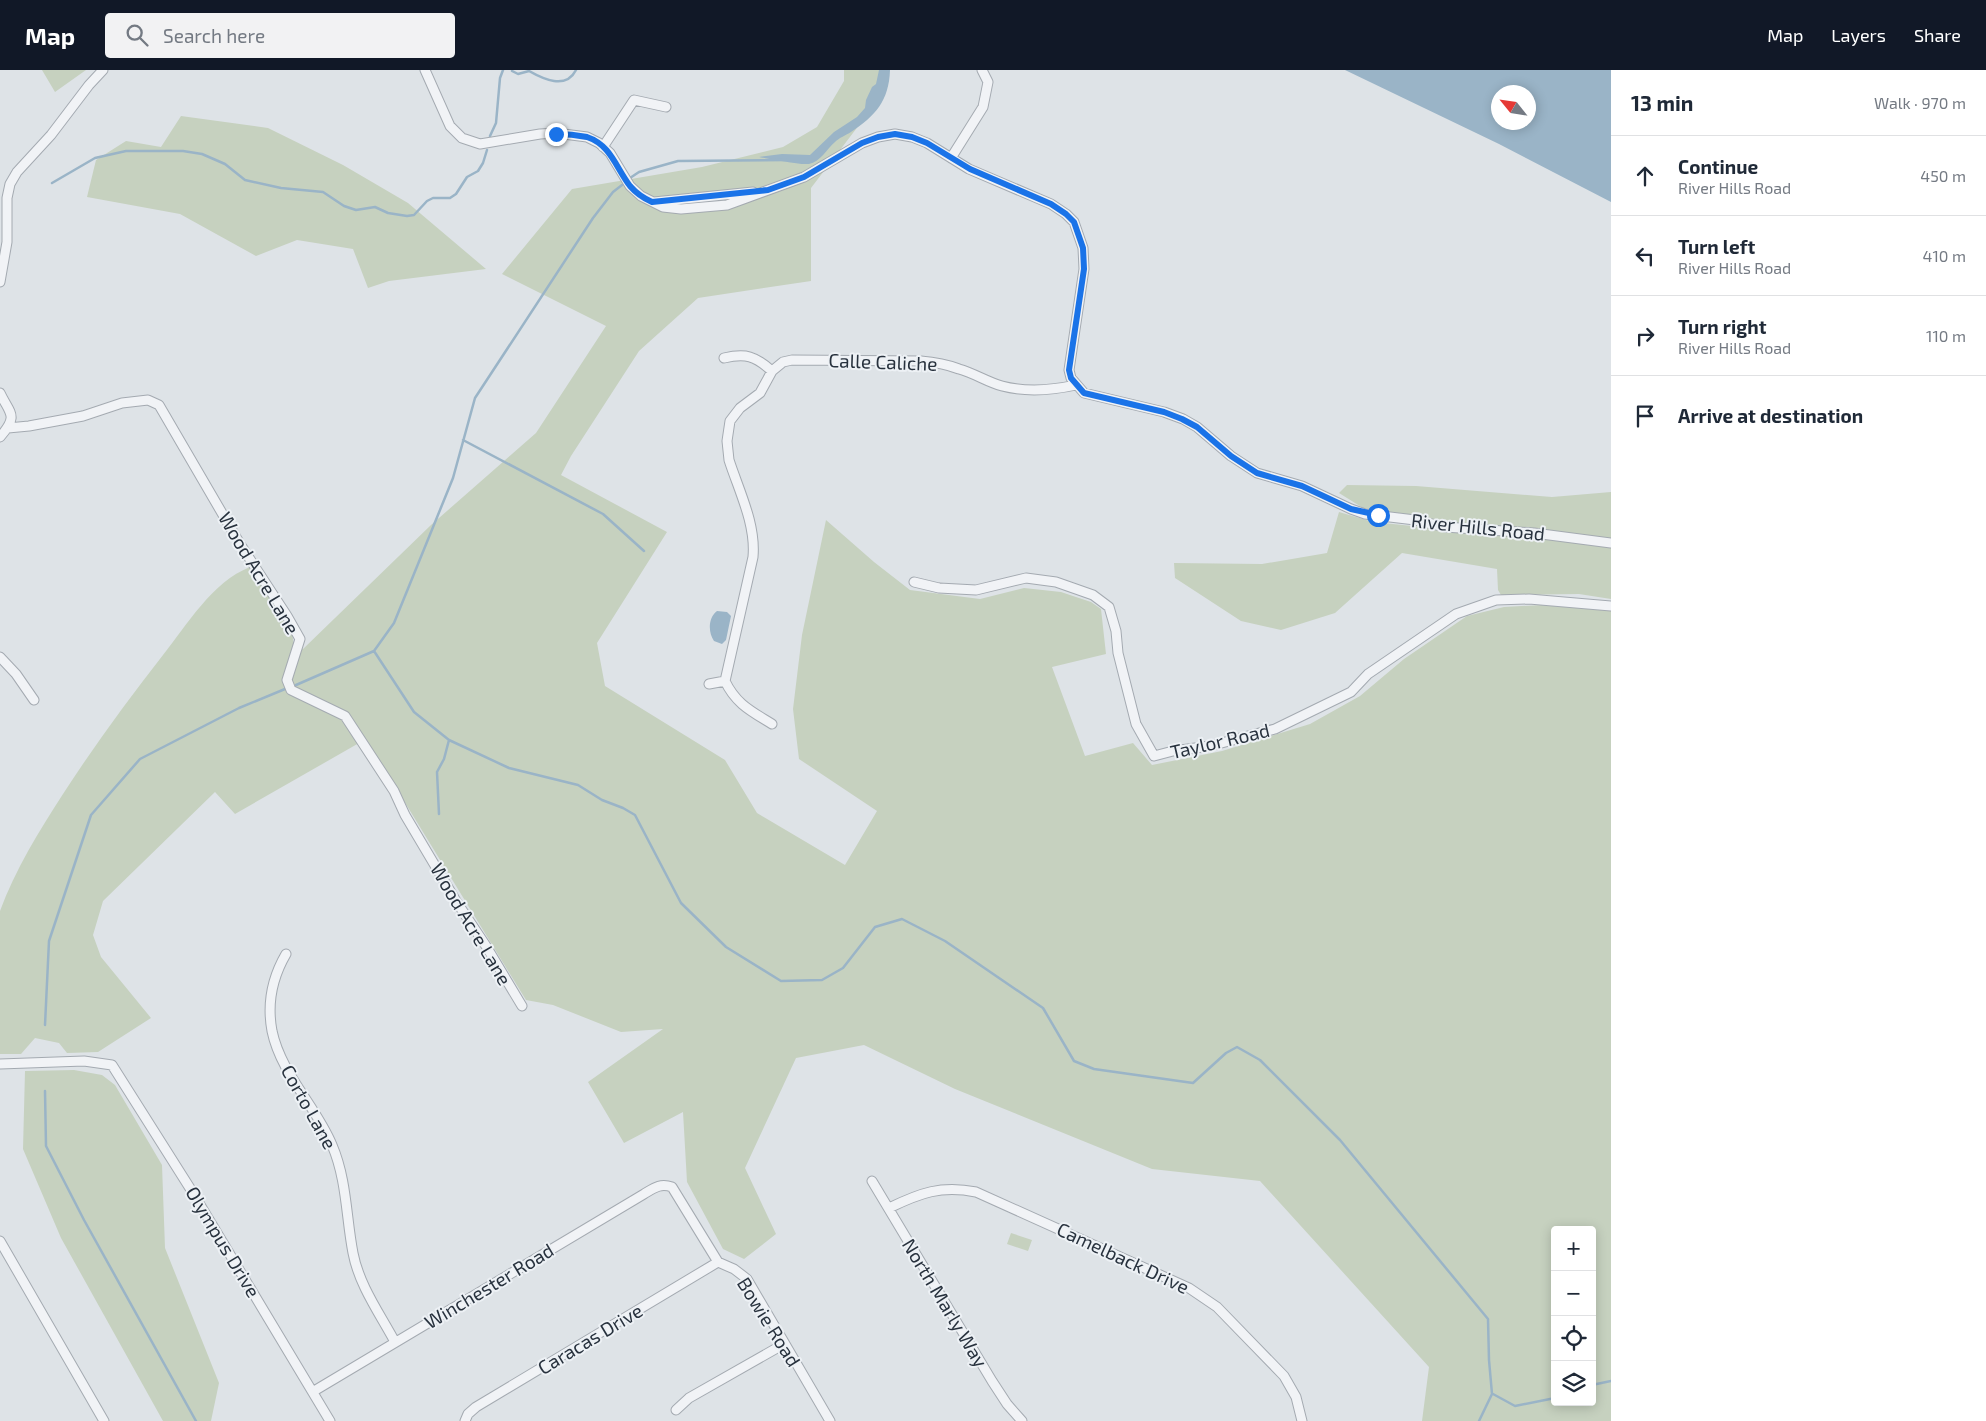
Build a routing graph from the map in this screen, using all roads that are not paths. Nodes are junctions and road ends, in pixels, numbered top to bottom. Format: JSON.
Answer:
{"nodes":[{"id":1,"x":104,"y":70,"type":"edge"},
{"id":2,"x":425,"y":70,"type":"edge"},
{"id":3,"x":982,"y":70,"type":"edge"},
{"id":4,"x":666,"y":107,"type":"dead end"},
{"id":5,"x":603,"y":147,"type":"junction"},
{"id":6,"x":950,"y":158,"type":"junction"},
{"id":7,"x":4,"y":199,"type":"edge"},
{"id":8,"x":0,"y":282,"type":"edge"},
{"id":9,"x":724,"y":358,"type":"dead end"},
{"id":10,"x":772,"y":371,"type":"junction"},
{"id":11,"x":1076,"y":385,"type":"junction"},
{"id":12,"x":0,"y":393,"type":"edge"},
{"id":13,"x":8,"y":428,"type":"junction"},
{"id":14,"x":0,"y":437,"type":"edge"},
{"id":15,"x":1611,"y":543,"type":"edge"},
{"id":16,"x":914,"y":582,"type":"dead end"},
{"id":17,"x":1611,"y":606,"type":"edge"},
{"id":18,"x":0,"y":657,"type":"edge"},
{"id":19,"x":725,"y":681,"type":"junction"},
{"id":20,"x":709,"y":684,"type":"dead end"},
{"id":21,"x":34,"y":700,"type":"dead end"},
{"id":22,"x":772,"y":724,"type":"dead end"},
{"id":23,"x":286,"y":954,"type":"dead end"},
{"id":24,"x":522,"y":1006,"type":"dead end"},
{"id":25,"x":0,"y":1064,"type":"edge"},
{"id":26,"x":872,"y":1181,"type":"dead end"},
{"id":27,"x":666,"y":1185,"type":"joint"},
{"id":28,"x":889,"y":1208,"type":"junction"},
{"id":29,"x":0,"y":1241,"type":"edge"},
{"id":30,"x":718,"y":1262,"type":"junction"},
{"id":31,"x":395,"y":1342,"type":"junction"},
{"id":32,"x":784,"y":1344,"type":"junction"},
{"id":33,"x":314,"y":1391,"type":"junction"},
{"id":34,"x":676,"y":1410,"type":"dead end"},
{"id":35,"x":104,"y":1421,"type":"edge"},
{"id":36,"x":330,"y":1421,"type":"edge"},
{"id":37,"x":465,"y":1421,"type":"edge"},
{"id":38,"x":830,"y":1421,"type":"edge"},
{"id":39,"x":1022,"y":1421,"type":"edge"},
{"id":40,"x":1302,"y":1421,"type":"edge"}],
"edges":[{"from":1,"to":7,"type":"street"},
{"from":2,"to":5,"type":"street"},
{"from":3,"to":6,"type":"street"},
{"from":4,"to":5,"type":"street"},
{"from":5,"to":6,"type":"street"},
{"from":6,"to":11,"type":"street"},
{"from":7,"to":8,"type":"street"},
{"from":9,"to":10,"type":"street"},
{"from":10,"to":11,"type":"street","name":"Calle Caliche"},
{"from":10,"to":19,"type":"street"},
{"from":11,"to":15,"type":"street","name":"River Hills Road"},
{"from":12,"to":13,"type":"street"},
{"from":13,"to":14,"type":"street"},
{"from":13,"to":24,"type":"street","name":"Wood Acre Lane"},
{"from":16,"to":17,"type":"street","name":"Taylor Road"},
{"from":18,"to":21,"type":"street"},
{"from":19,"to":20,"type":"street"},
{"from":19,"to":22,"type":"street"},
{"from":23,"to":31,"type":"street","name":"Corto Lane"},
{"from":25,"to":33,"type":"street","name":"Olympus Drive"},
{"from":26,"to":28,"type":"street","name":"North Marly Way"},
{"from":27,"to":30,"type":"street","name":"Bowie Road"},
{"from":27,"to":31,"type":"street","name":"Winchester Road"},
{"from":28,"to":39,"type":"street","name":"North Marly Way"},
{"from":28,"to":40,"type":"street","name":"Camelback Drive"},
{"from":29,"to":35,"type":"street"},
{"from":30,"to":32,"type":"street","name":"Bowie Road"},
{"from":30,"to":37,"type":"street","name":"Caracas Drive"},
{"from":31,"to":33,"type":"street","name":"Winchester Road"},
{"from":32,"to":34,"type":"street"},
{"from":32,"to":38,"type":"street","name":"Bowie Road"},
{"from":33,"to":36,"type":"street","name":"Olympus Drive"}]}
